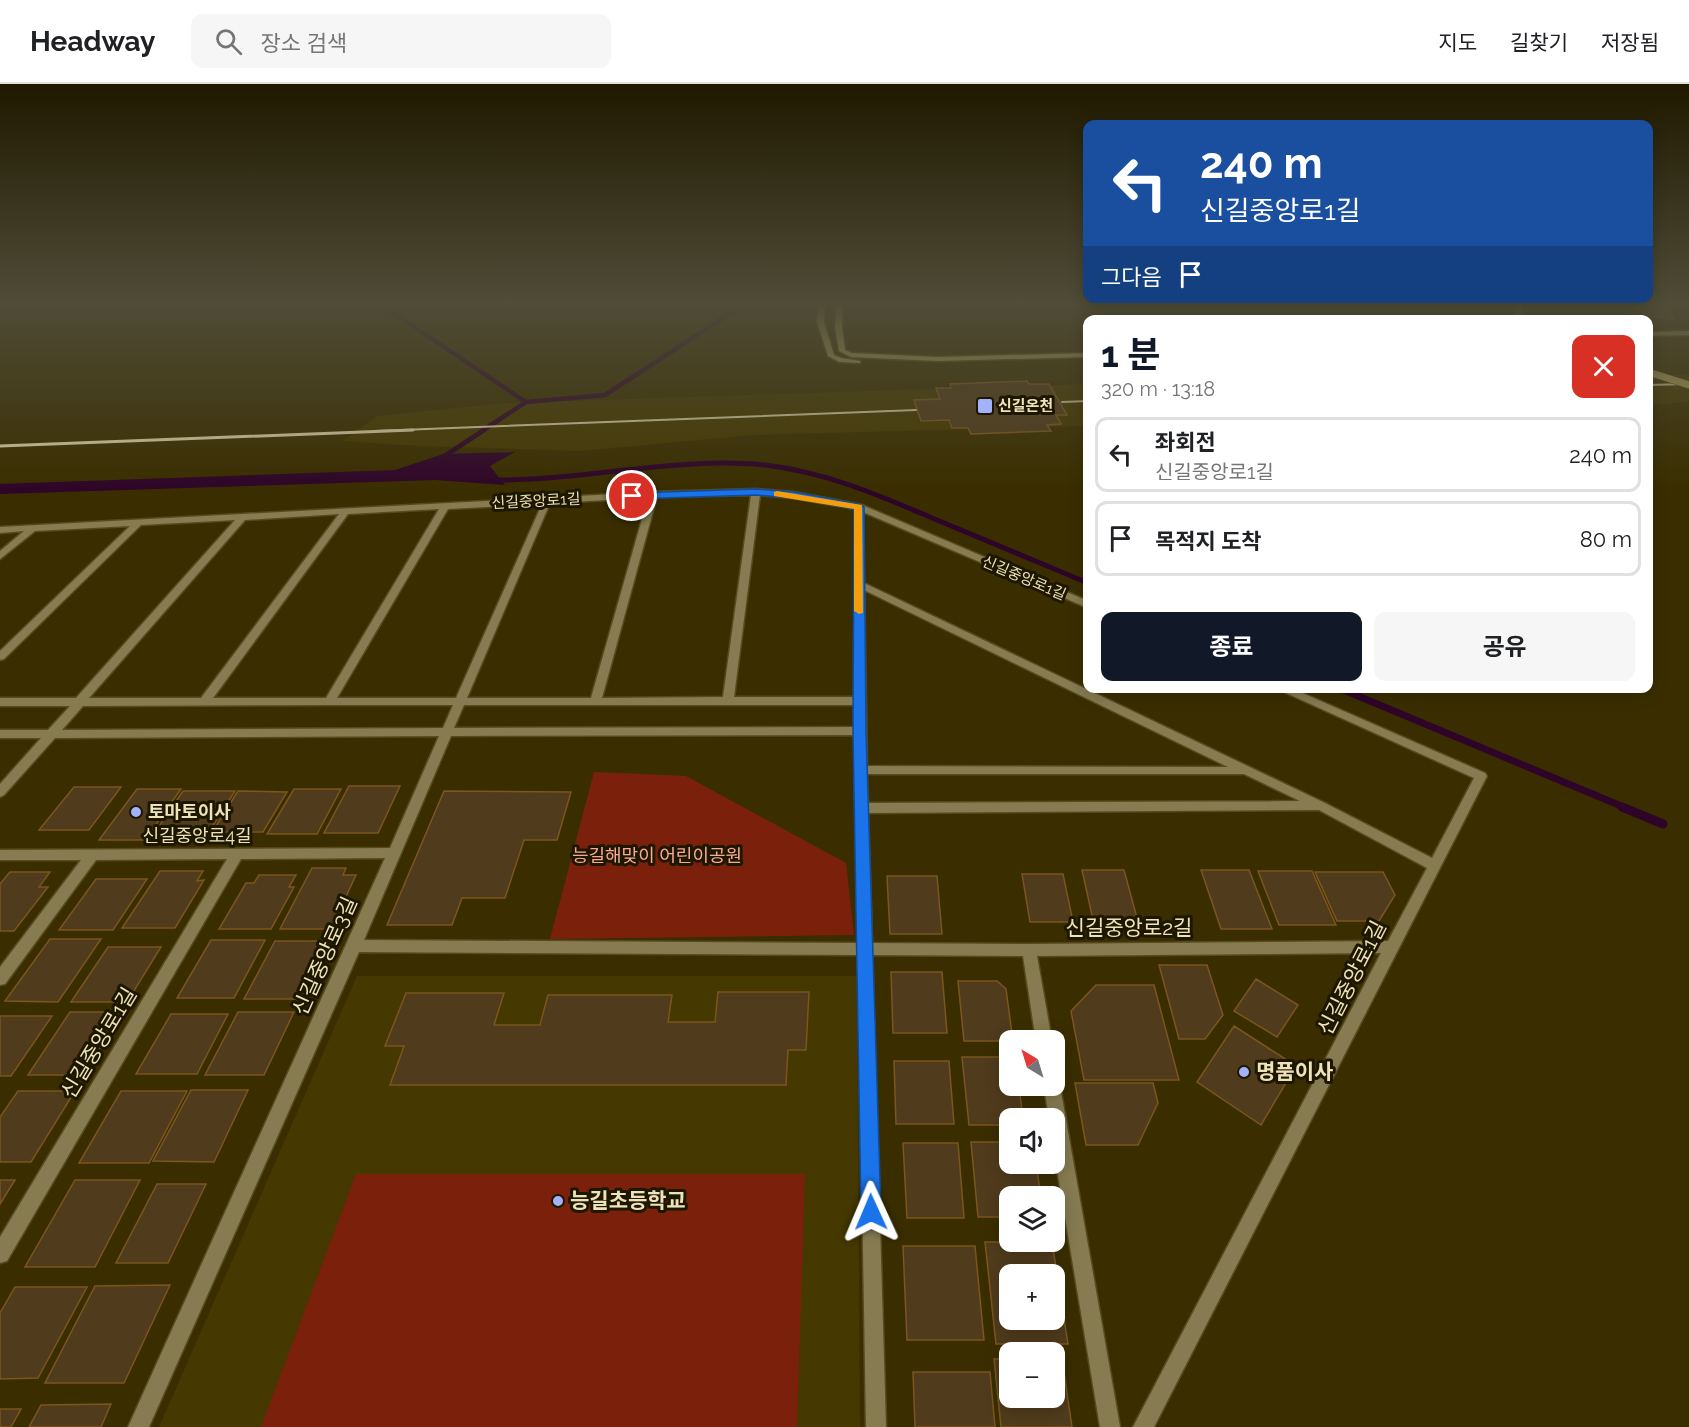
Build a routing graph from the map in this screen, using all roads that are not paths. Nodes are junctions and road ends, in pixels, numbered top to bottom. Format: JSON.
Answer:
{"nodes":[{"id":1,"x":1653,"y":374,"type":"edge"},
{"id":2,"x":1689,"y":385,"type":"edge"},
{"id":3,"x":756,"y":492,"type":"junction"},
{"id":4,"x":653,"y":495,"type":"junction"},
{"id":5,"x":547,"y":501,"type":"junction"},
{"id":6,"x":445,"y":507,"type":"junction"},
{"id":7,"x":859,"y":507,"type":"junction"},
{"id":8,"x":345,"y":512,"type":"junction"},
{"id":9,"x":242,"y":518,"type":"junction"},
{"id":10,"x":138,"y":523,"type":"junction"},
{"id":11,"x":32,"y":529,"type":"junction"},
{"id":12,"x":0,"y":530,"type":"edge"},
{"id":13,"x":0,"y":556,"type":"edge"},
{"id":14,"x":859,"y":584,"type":"junction"},
{"id":15,"x":1083,"y":603,"type":"edge"},
{"id":16,"x":0,"y":657,"type":"edge"},
{"id":17,"x":1083,"y":685,"type":"edge"},
{"id":18,"x":1078,"y":689,"type":"junction"},
{"id":19,"x":1083,"y":691,"type":"edge"},
{"id":20,"x":1086,"y":693,"type":"edge"},
{"id":21,"x":1291,"y":693,"type":"edge"},
{"id":22,"x":728,"y":700,"type":"junction"},
{"id":23,"x":459,"y":701,"type":"junction"},
{"id":24,"x":861,"y":701,"type":"junction"},
{"id":25,"x":0,"y":702,"type":"edge"},
{"id":26,"x":78,"y":702,"type":"junction"},
{"id":27,"x":204,"y":702,"type":"junction"},
{"id":28,"x":329,"y":702,"type":"junction"},
{"id":29,"x":595,"y":702,"type":"junction"},
{"id":30,"x":860,"y":731,"type":"junction"},
{"id":31,"x":445,"y":732,"type":"junction"},
{"id":32,"x":0,"y":734,"type":"edge"},
{"id":33,"x":51,"y":734,"type":"junction"},
{"id":34,"x":861,"y":770,"type":"junction"},
{"id":35,"x":1246,"y":771,"type":"junction"},
{"id":36,"x":0,"y":792,"type":"edge"},
{"id":37,"x":1321,"y":806,"type":"junction"},
{"id":38,"x":863,"y":808,"type":"junction"},
{"id":39,"x":393,"y":853,"type":"junction"},
{"id":40,"x":93,"y":854,"type":"junction"},
{"id":41,"x":0,"y":855,"type":"edge"},
{"id":42,"x":236,"y":855,"type":"junction"},
{"id":43,"x":1435,"y":866,"type":"junction"},
{"id":44,"x":354,"y":946,"type":"junction"},
{"id":45,"x":1393,"y":947,"type":"junction"},
{"id":46,"x":865,"y":949,"type":"junction"},
{"id":47,"x":1029,"y":950,"type":"junction"},
{"id":48,"x":0,"y":979,"type":"edge"},
{"id":49,"x":1042,"y":1030,"type":"edge"},
{"id":50,"x":1054,"y":1096,"type":"edge"},
{"id":51,"x":0,"y":1254,"type":"edge"},
{"id":52,"x":138,"y":1427,"type":"edge"},
{"id":53,"x":876,"y":1427,"type":"edge"},
{"id":54,"x":1110,"y":1427,"type":"edge"},
{"id":55,"x":1143,"y":1427,"type":"edge"}],
"edges":[{"from":1,"to":2,"type":"main road","bridge":true},
{"from":3,"to":4,"type":"street","name":"신길중앙로1길"},
{"from":3,"to":7,"type":"street","name":"신길중앙로1길"},
{"from":3,"to":22,"type":"street"},
{"from":4,"to":5,"type":"street","name":"신길중앙로1길"},
{"from":4,"to":29,"type":"street"},
{"from":5,"to":6,"type":"street","name":"신길중앙로1길"},
{"from":5,"to":23,"type":"street","name":"신길중앙로3길"},
{"from":6,"to":8,"type":"street","name":"신길중앙로1길"},
{"from":6,"to":28,"type":"street"},
{"from":7,"to":14,"type":"street"},
{"from":7,"to":15,"type":"street","name":"신길중앙로1길"},
{"from":8,"to":9,"type":"street","name":"신길중앙로1길"},
{"from":8,"to":27,"type":"street"},
{"from":9,"to":10,"type":"street","name":"신길중앙로1길"},
{"from":9,"to":26,"type":"street"},
{"from":10,"to":11,"type":"street","name":"신길중앙로1길"},
{"from":10,"to":16,"type":"street"},
{"from":11,"to":12,"type":"street","name":"신길중앙로1길"},
{"from":11,"to":13,"type":"street"},
{"from":14,"to":18,"type":"street"},
{"from":14,"to":24,"type":"street"},
{"from":17,"to":18,"type":"street"},
{"from":18,"to":19,"type":"street"},
{"from":20,"to":35,"type":"street"},
{"from":21,"to":43,"type":"street","name":"신길중앙로1길"},
{"from":22,"to":24,"type":"street"},
{"from":22,"to":29,"type":"street"},
{"from":23,"to":28,"type":"street"},
{"from":23,"to":29,"type":"street"},
{"from":23,"to":31,"type":"street","name":"신길중앙로3길"},
{"from":24,"to":30,"type":"street"},
{"from":25,"to":26,"type":"street"},
{"from":26,"to":27,"type":"street"},
{"from":26,"to":33,"type":"street"},
{"from":27,"to":28,"type":"street"},
{"from":30,"to":31,"type":"street"},
{"from":30,"to":34,"type":"street"},
{"from":31,"to":33,"type":"street"},
{"from":31,"to":39,"type":"street","name":"신길중앙로3길"},
{"from":32,"to":33,"type":"street"},
{"from":33,"to":36,"type":"street"},
{"from":34,"to":35,"type":"street"},
{"from":34,"to":38,"type":"street"},
{"from":35,"to":37,"type":"street"},
{"from":37,"to":38,"type":"street"},
{"from":37,"to":43,"type":"street"},
{"from":38,"to":46,"type":"street"},
{"from":39,"to":42,"type":"street","name":"신길중앙로4길"},
{"from":39,"to":44,"type":"street","name":"신길중앙로3길"},
{"from":40,"to":41,"type":"street","name":"신길중앙로4길"},
{"from":40,"to":42,"type":"street","name":"신길중앙로4길"},
{"from":40,"to":48,"type":"street"},
{"from":42,"to":51,"type":"street","name":"신길중앙로1길"},
{"from":43,"to":45,"type":"street","name":"신길중앙로1길"},
{"from":44,"to":46,"type":"street","name":"신길중앙로2길"},
{"from":44,"to":52,"type":"street","name":"신길중앙로3길"},
{"from":45,"to":47,"type":"street","name":"신길중앙로2길"},
{"from":45,"to":55,"type":"street","name":"신길중앙로1길"},
{"from":46,"to":47,"type":"street","name":"신길중앙로2길"},
{"from":46,"to":53,"type":"street"},
{"from":47,"to":49,"type":"street"},
{"from":50,"to":54,"type":"street"}]}
